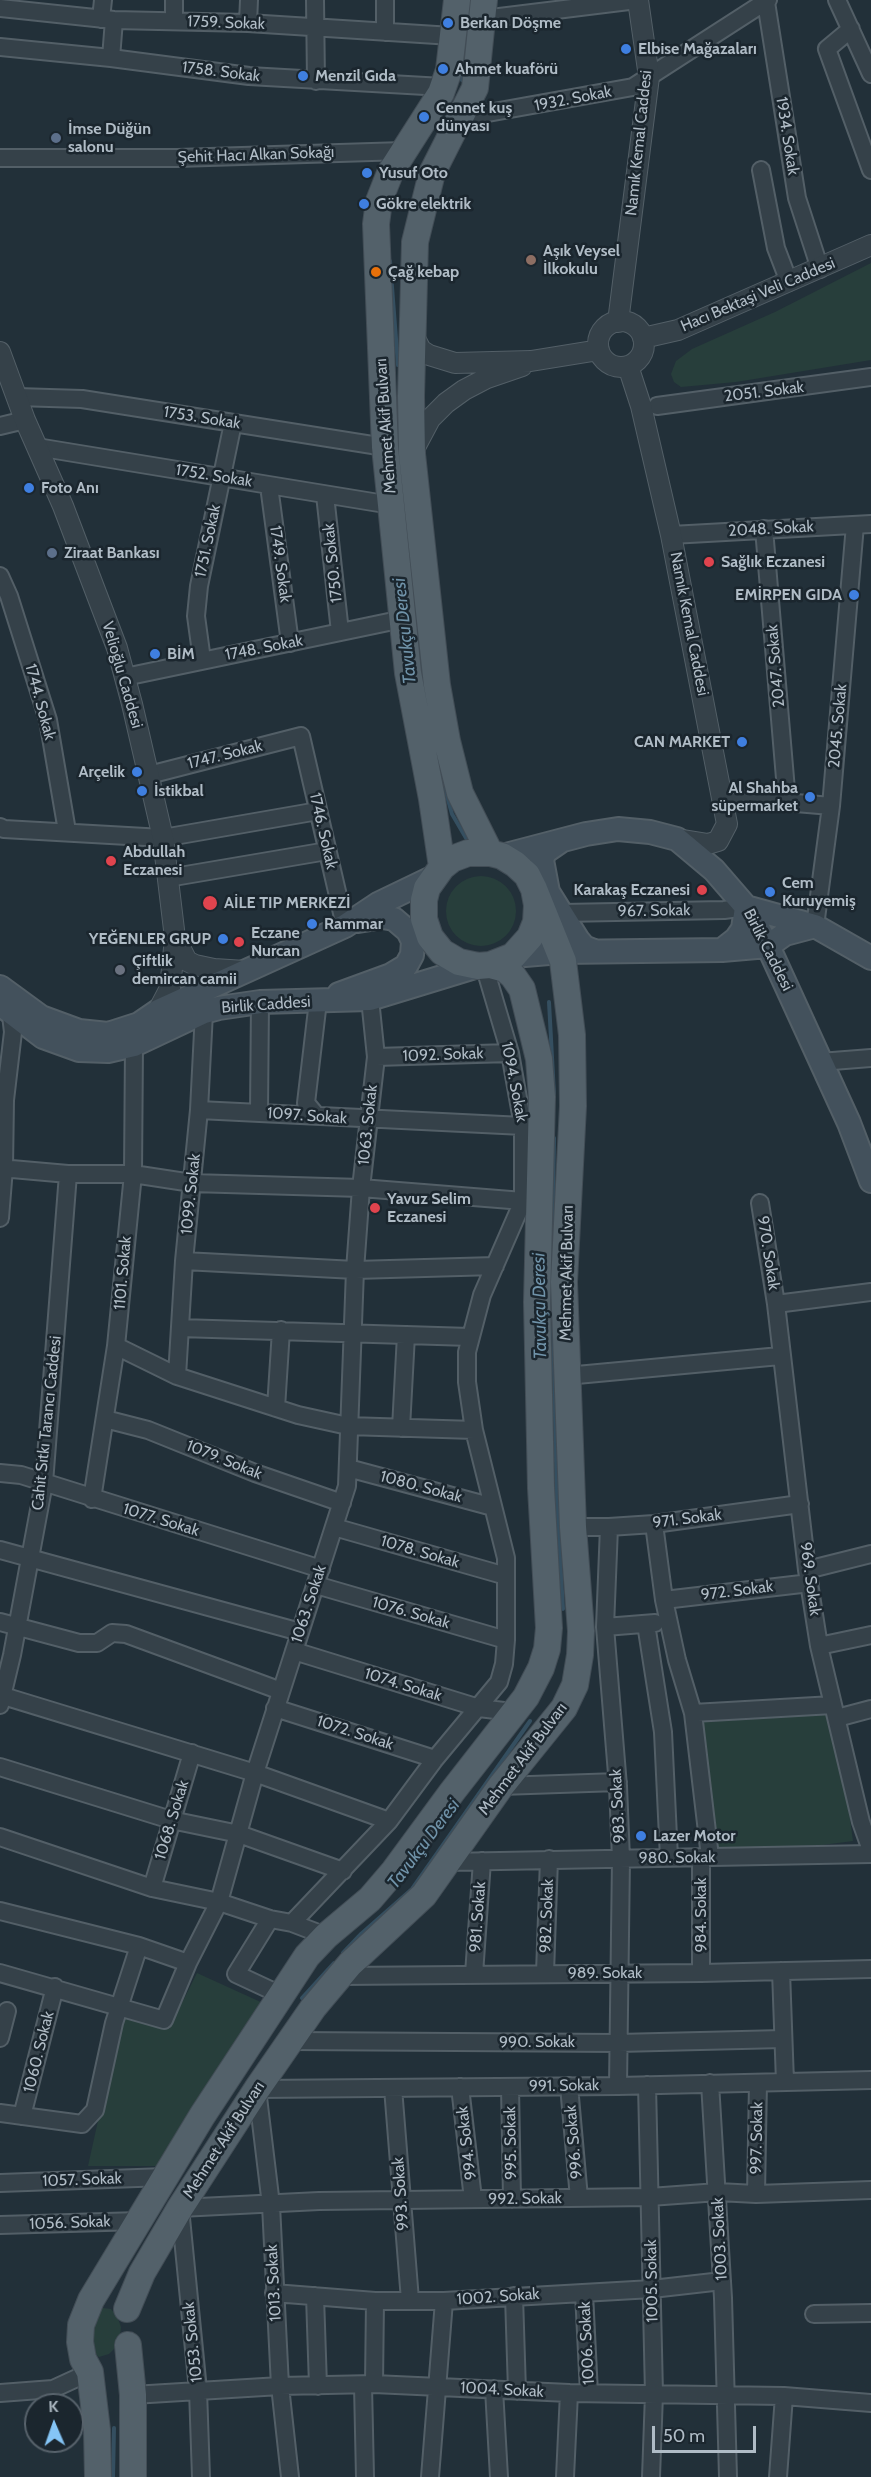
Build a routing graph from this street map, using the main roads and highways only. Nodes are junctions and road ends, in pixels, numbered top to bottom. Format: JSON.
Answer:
{"nodes":[{"id":1,"x":457,"y":0,"type":"edge"},
{"id":2,"x":483,"y":10,"type":"edge"},
{"id":3,"x":400,"y":158,"type":"junction"},
{"id":4,"x":429,"y":185,"type":"junction"},
{"id":5,"x":376,"y":229,"type":"junction"},
{"id":6,"x":415,"y":242,"type":"junction"},
{"id":7,"x":563,"y":841,"type":"junction"},
{"id":8,"x":496,"y":854,"type":"junction"},
{"id":9,"x":437,"y":872,"type":"junction"},
{"id":10,"x":534,"y":889,"type":"junction"},
{"id":11,"x":746,"y":906,"type":"junction"},
{"id":12,"x":345,"y":926,"type":"junction"},
{"id":13,"x":815,"y":926,"type":"junction"},
{"id":14,"x":768,"y":946,"type":"junction"},
{"id":15,"x":722,"y":950,"type":"junction"},
{"id":16,"x":594,"y":951,"type":"junction"},
{"id":17,"x":561,"y":952,"type":"junction"},
{"id":18,"x":871,"y":958,"type":"edge"},
{"id":19,"x":491,"y":963,"type":"junction"},
{"id":20,"x":0,"y":987,"type":"edge"},
{"id":21,"x":318,"y":1001,"type":"junction"},
{"id":22,"x":6,"y":1021,"type":"edge"},
{"id":23,"x":870,"y":1171,"type":"edge"},
{"id":24,"x":91,"y":2300,"type":"junction"},
{"id":25,"x":127,"y":2309,"type":"junction"},
{"id":26,"x":128,"y":2345,"type":"junction"},
{"id":27,"x":90,"y":2372,"type":"junction"},
{"id":28,"x":98,"y":2477,"type":"edge"},
{"id":29,"x":133,"y":2477,"type":"edge"}],
"edges":[{"from":1,"to":3,"type":"main road","name":"Mehmet Akif Bulvarı"},
{"from":2,"to":4,"type":"main road","name":"Mehmet Akif Bulvarı"},
{"from":3,"to":4,"type":"main road"},
{"from":3,"to":5,"type":"main road","name":"Mehmet Akif Bulvarı"},
{"from":4,"to":6,"type":"main road","name":"Mehmet Akif Bulvarı"},
{"from":5,"to":6,"type":"main road"},
{"from":5,"to":9,"type":"main road","name":"Mehmet Akif Bulvarı"},
{"from":6,"to":8,"type":"main road","name":"Mehmet Akif Bulvarı"},
{"from":7,"to":8,"type":"main road","name":"Birlik Caddesi"},
{"from":7,"to":11,"type":"main road","name":"Birlik Caddesi"},
{"from":7,"to":16,"type":"main road"},
{"from":8,"to":9,"type":"main road"},
{"from":8,"to":10,"type":"main road"},
{"from":9,"to":12,"type":"main road","name":"Birlik Caddesi"},
{"from":9,"to":19,"type":"main road"},
{"from":10,"to":17,"type":"main road","name":"Mehmet Akif Bulvarı"},
{"from":10,"to":19,"type":"main road"},
{"from":11,"to":13,"type":"main road"},
{"from":11,"to":14,"type":"main road","name":"Birlik Caddesi"},
{"from":11,"to":15,"type":"main road"},
{"from":12,"to":20,"type":"main road","name":"Birlik Caddesi"},
{"from":12,"to":21,"type":"main road"},
{"from":13,"to":14,"type":"main road"},
{"from":13,"to":18,"type":"main road"},
{"from":14,"to":15,"type":"main road","name":"Birlik Caddesi"},
{"from":14,"to":23,"type":"main road","name":"Birlik Caddesi"},
{"from":15,"to":16,"type":"main road","name":"Birlik Caddesi"},
{"from":16,"to":17,"type":"main road","name":"Birlik Caddesi"},
{"from":17,"to":19,"type":"main road","name":"Birlik Caddesi"},
{"from":17,"to":25,"type":"main road","name":"Mehmet Akif Bulvarı"},
{"from":19,"to":21,"type":"main road","name":"Birlik Caddesi"},
{"from":19,"to":24,"type":"main road","name":"Mehmet Akif Bulvarı"},
{"from":21,"to":22,"type":"main road","name":"Birlik Caddesi"},
{"from":24,"to":25,"type":"main road"},
{"from":24,"to":27,"type":"main road"},
{"from":25,"to":26,"type":"main road"},
{"from":26,"to":27,"type":"main road"},
{"from":26,"to":29,"type":"main road"},
{"from":27,"to":28,"type":"main road"}]}
